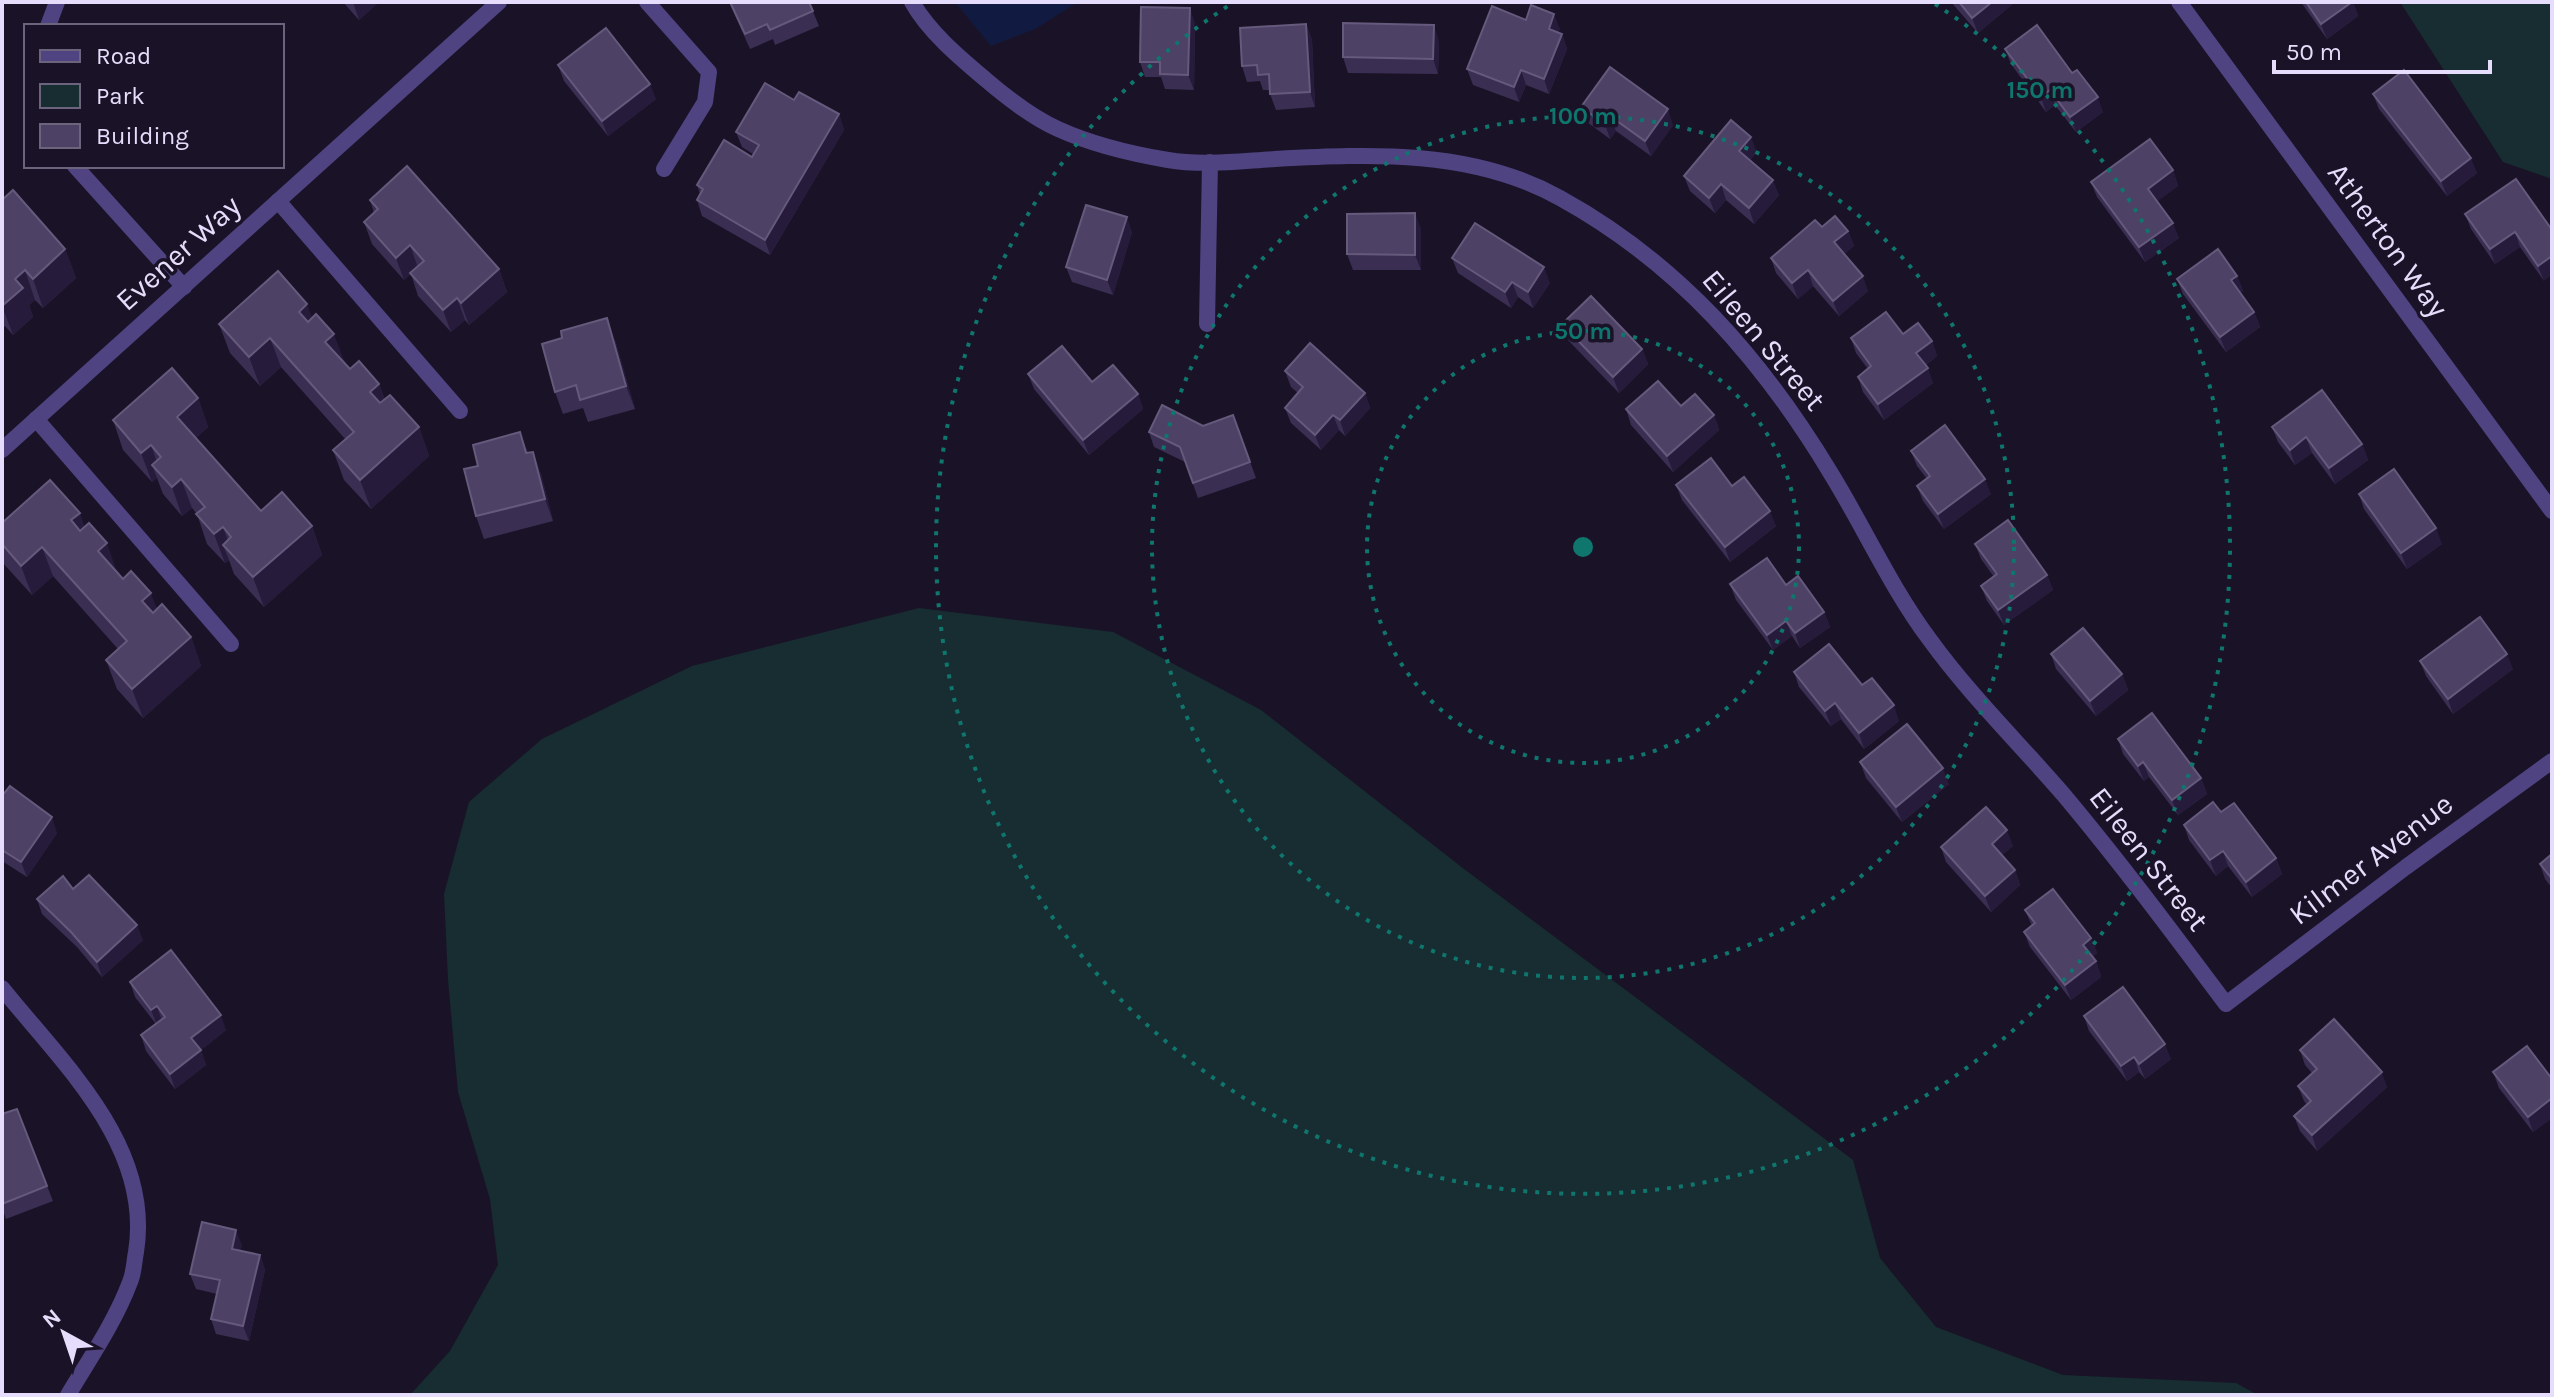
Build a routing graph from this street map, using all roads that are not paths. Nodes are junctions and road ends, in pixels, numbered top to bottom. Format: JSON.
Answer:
{"nodes":[{"id":1,"x":57,"y":2,"type":"edge"},
{"id":2,"x":499,"y":2,"type":"edge"},
{"id":3,"x":647,"y":2,"type":"edge"},
{"id":4,"x":912,"y":2,"type":"edge"},
{"id":5,"x":2179,"y":2,"type":"edge"},
{"id":6,"x":49,"y":24,"type":"edge"},
{"id":7,"x":1210,"y":162,"type":"junction"},
{"id":8,"x":77,"y":168,"type":"edge"},
{"id":9,"x":664,"y":169,"type":"dead end"},
{"id":10,"x":278,"y":201,"type":"junction"},
{"id":11,"x":184,"y":287,"type":"junction"},
{"id":12,"x":1207,"y":324,"type":"dead end"},
{"id":13,"x":460,"y":411,"type":"dead end"},
{"id":14,"x":36,"y":419,"type":"junction"},
{"id":15,"x":2,"y":450,"type":"edge"},
{"id":16,"x":2552,"y":511,"type":"edge"},
{"id":17,"x":231,"y":644,"type":"dead end"},
{"id":18,"x":2552,"y":761,"type":"edge"},
{"id":19,"x":2,"y":988,"type":"edge"},
{"id":20,"x":2226,"y":1004,"type":"joint"},
{"id":21,"x":68,"y":1395,"type":"edge"}],
"edges":[{"from":1,"to":6,"type":"street"},
{"from":2,"to":10,"type":"street","name":"Evener Way"},
{"from":3,"to":9,"type":"street"},
{"from":4,"to":7,"type":"street","name":"Eileen Street"},
{"from":5,"to":16,"type":"street","name":"Atherton Way"},
{"from":7,"to":12,"type":"street"},
{"from":7,"to":20,"type":"street","name":"Eileen Street"},
{"from":8,"to":11,"type":"street"},
{"from":10,"to":11,"type":"street","name":"Evener Way"},
{"from":10,"to":13,"type":"street"},
{"from":11,"to":14,"type":"street","name":"Evener Way"},
{"from":14,"to":15,"type":"street","name":"Evener Way"},
{"from":14,"to":17,"type":"street"},
{"from":18,"to":20,"type":"street","name":"Kilmer Avenue"},
{"from":19,"to":21,"type":"street"}]}
